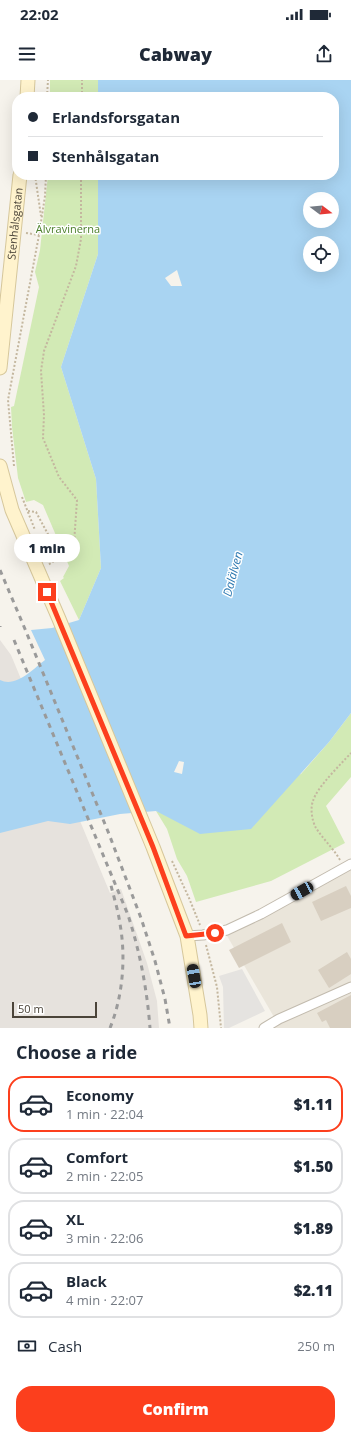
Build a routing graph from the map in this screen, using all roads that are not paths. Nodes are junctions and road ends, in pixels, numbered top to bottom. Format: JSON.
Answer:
{"nodes":[{"id":1,"x":28,"y":80,"type":"edge"},
{"id":2,"x":27,"y":92,"type":"edge"},
{"id":3,"x":19,"y":180,"type":"edge"},
{"id":4,"x":0,"y":368,"type":"edge"},
{"id":5,"x":0,"y":466,"type":"edge"},
{"id":6,"x":347,"y":866,"type":"edge"},
{"id":7,"x":186,"y":936,"type":"junction"},
{"id":8,"x":351,"y":987,"type":"edge"},
{"id":9,"x":201,"y":1028,"type":"edge"},
{"id":10,"x":264,"y":1028,"type":"edge"}],
"edges":[{"from":1,"to":2,"type":"street"},
{"from":3,"to":4,"type":"street","name":"Stenhålsgatan"},
{"from":5,"to":7,"type":"street"},
{"from":6,"to":7,"type":"street"},
{"from":7,"to":9,"type":"street"},
{"from":8,"to":10,"type":"street"}]}
